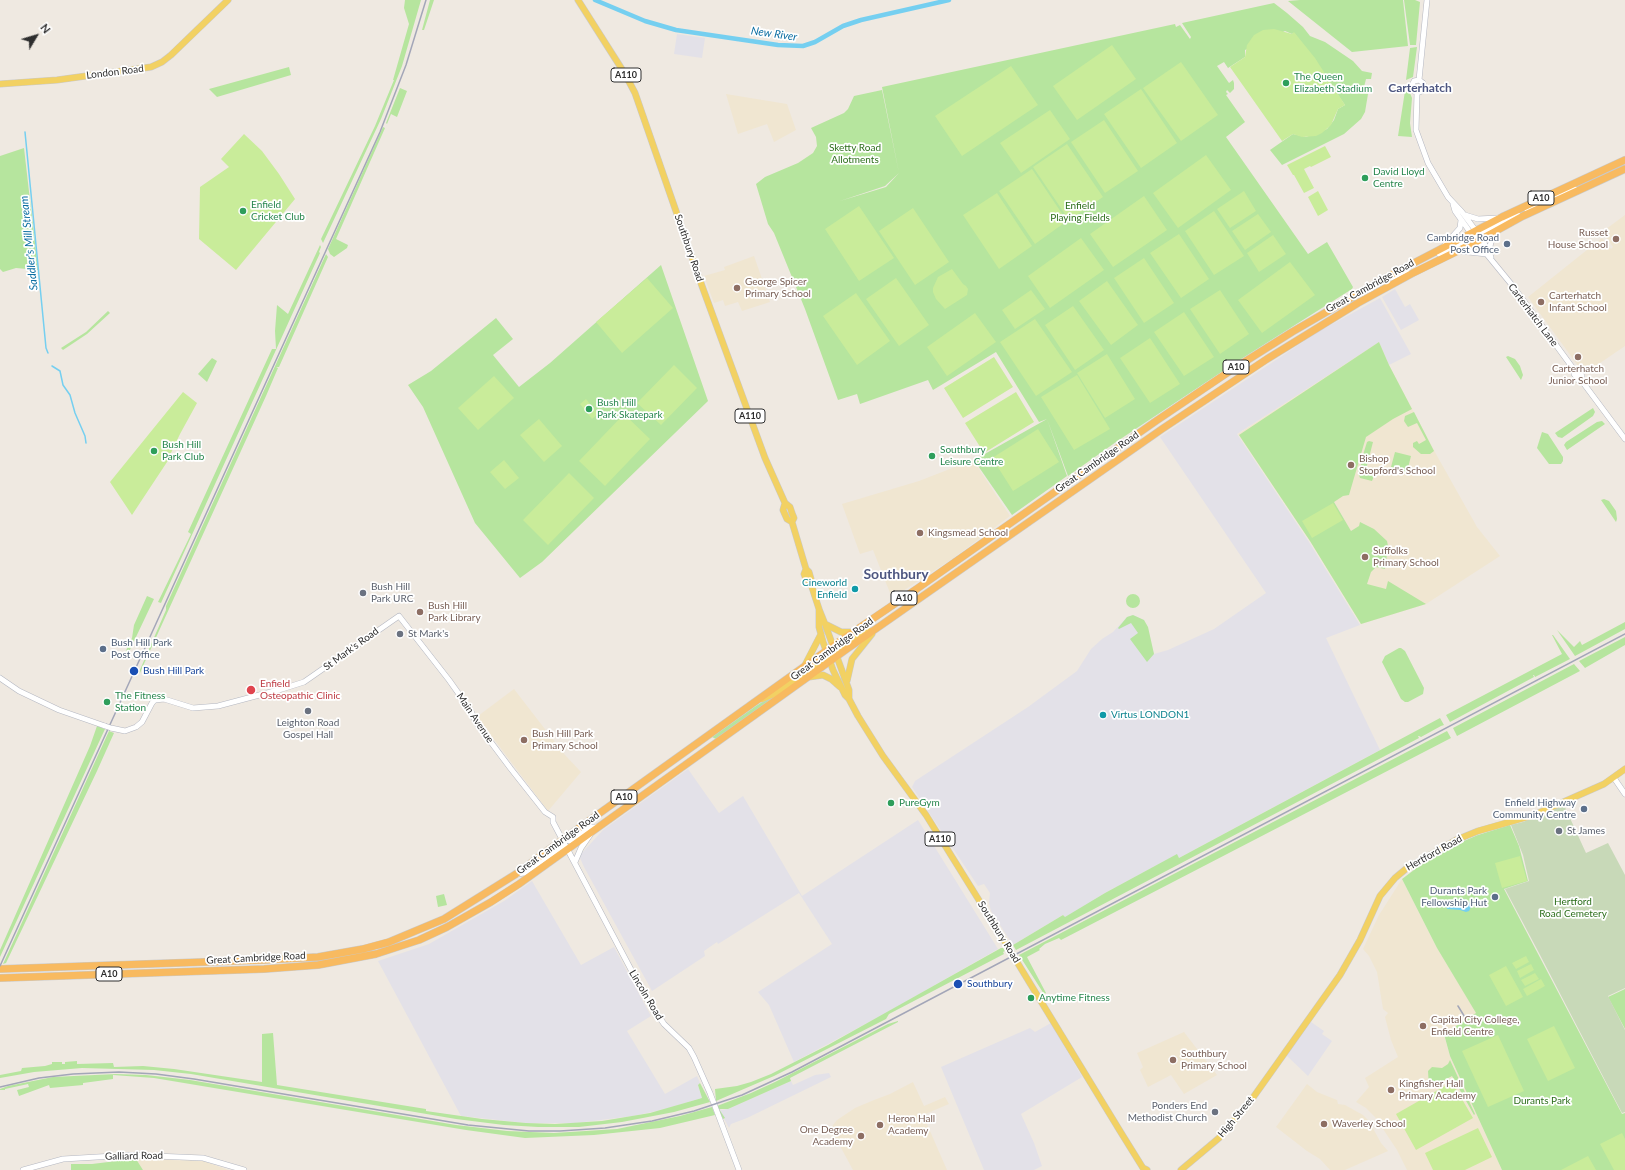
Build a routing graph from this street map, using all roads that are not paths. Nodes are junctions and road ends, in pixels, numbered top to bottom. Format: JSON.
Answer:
{"nodes":[{"id":1,"x":228,"y":0,"type":"edge"},
{"id":2,"x":578,"y":0,"type":"edge"},
{"id":3,"x":1427,"y":0,"type":"edge"},
{"id":4,"x":1420,"y":80,"type":"junction"},
{"id":5,"x":0,"y":84,"type":"edge"},
{"id":6,"x":1417,"y":93,"type":"junction"},
{"id":7,"x":1625,"y":160,"type":"edge"},
{"id":8,"x":1625,"y":169,"type":"edge"},
{"id":9,"x":1594,"y":182,"type":"junction"},
{"id":10,"x":1453,"y":204,"type":"junction"},
{"id":11,"x":1464,"y":214,"type":"junction"},
{"id":12,"x":1502,"y":217,"type":"junction"},
{"id":13,"x":1461,"y":220,"type":"junction"},
{"id":14,"x":1500,"y":230,"type":"junction"},
{"id":15,"x":1476,"y":236,"type":"junction"},
{"id":16,"x":1444,"y":247,"type":"junction"},
{"id":17,"x":1453,"y":253,"type":"junction"},
{"id":18,"x":1488,"y":253,"type":"junction"},
{"id":19,"x":1385,"y":278,"type":"junction"},
{"id":20,"x":1625,"y":439,"type":"edge"},
{"id":21,"x":819,"y":609,"type":"junction"},
{"id":22,"x":398,"y":616,"type":"joint"},
{"id":23,"x":826,"y":624,"type":"junction"},
{"id":24,"x":877,"y":628,"type":"junction"},
{"id":25,"x":854,"y":631,"type":"junction"},
{"id":26,"x":821,"y":634,"type":"junction"},
{"id":27,"x":835,"y":651,"type":"junction"},
{"id":28,"x":828,"y":656,"type":"junction"},
{"id":29,"x":800,"y":669,"type":"junction"},
{"id":30,"x":0,"y":678,"type":"edge"},
{"id":31,"x":808,"y":678,"type":"junction"},
{"id":32,"x":846,"y":682,"type":"junction"},
{"id":33,"x":842,"y":689,"type":"junction"},
{"id":34,"x":849,"y":699,"type":"junction"},
{"id":35,"x":756,"y":701,"type":"junction"},
{"id":36,"x":1625,"y":769,"type":"edge"},
{"id":37,"x":1614,"y":778,"type":"junction"},
{"id":38,"x":1625,"y":794,"type":"edge"},
{"id":39,"x":629,"y":804,"type":"junction"},
{"id":40,"x":596,"y":816,"type":"junction"},
{"id":41,"x":553,"y":817,"type":"joint"},
{"id":42,"x":595,"y":829,"type":"junction"},
{"id":43,"x":563,"y":839,"type":"junction"},
{"id":44,"x":568,"y":849,"type":"junction"},
{"id":45,"x":575,"y":862,"type":"junction"},
{"id":46,"x":516,"y":874,"type":"junction"},
{"id":47,"x":190,"y":962,"type":"junction"},
{"id":48,"x":3,"y":969,"type":"edge"},
{"id":49,"x":218,"y":970,"type":"junction"},
{"id":50,"x":0,"y":978,"type":"edge"},
{"id":51,"x":1282,"y":1056,"type":"joint"},
{"id":52,"x":1145,"y":1169,"type":"edge"},
{"id":53,"x":23,"y":1170,"type":"edge"},
{"id":54,"x":244,"y":1170,"type":"edge"},
{"id":55,"x":739,"y":1170,"type":"edge"},
{"id":56,"x":1181,"y":1170,"type":"edge"}],
"edges":[{"from":1,"to":5,"type":"main road","name":"London Road"},
{"from":2,"to":21,"type":"main road","name":"Southbury Road","number":"A110"},
{"from":3,"to":4,"type":"street","name":"Carterhatch Lane"},
{"from":4,"to":6,"type":"street","name":"Carterhatch Lane"},
{"from":4,"to":6,"type":"street","name":"Carterhatch Lane"},
{"from":6,"to":10,"type":"street","name":"Carterhatch Lane"},
{"from":7,"to":12,"type":"highway","name":"Great Cambridge Road","number":"A10"},
{"from":8,"to":9,"type":"highway","name":"Great Cambridge Road","number":"A10"},
{"from":9,"to":14,"type":"highway","name":"Great Cambridge Road","number":"A10"},
{"from":9,"to":15,"type":"street","number":"A10"},
{"from":10,"to":11,"type":"street","name":"Carterhatch Lane"},
{"from":10,"to":13,"type":"street","name":"Carterhatch Lane"},
{"from":11,"to":12,"type":"street"},
{"from":11,"to":15,"type":"street","name":"Carterhatch Lane"},
{"from":12,"to":15,"type":"highway","name":"Great Cambridge Road","number":"A10"},
{"from":13,"to":15,"type":"street","name":"Carterhatch Lane"},
{"from":13,"to":16,"type":"street"},
{"from":14,"to":15,"type":"highway","name":"Great Cambridge Road","number":"A10"},
{"from":14,"to":18,"type":"street"},
{"from":15,"to":16,"type":"highway","name":"Great Cambridge Road","number":"A10"},
{"from":15,"to":17,"type":"highway","name":"Great Cambridge Road","number":"A10"},
{"from":15,"to":18,"type":"street","name":"Carterhatch Lane"},
{"from":15,"to":19,"type":"street","number":"A10"},
{"from":16,"to":19,"type":"highway","name":"Great Cambridge Road","number":"A10"},
{"from":17,"to":18,"type":"street"},
{"from":17,"to":24,"type":"highway","name":"Great Cambridge Road","number":"A10"},
{"from":18,"to":20,"type":"street","name":"Carterhatch Lane"},
{"from":19,"to":25,"type":"highway","name":"Great Cambridge Road","number":"A10"},
{"from":21,"to":23,"type":"main road","name":"Southbury Road","number":"A110"},
{"from":21,"to":26,"type":"main road","name":"Southbury Road","number":"A110"},
{"from":22,"to":30,"type":"street","name":"St Mark's Road","bridge":true},
{"from":22,"to":41,"type":"street","name":"Main Avenue"},
{"from":23,"to":25,"type":"main road"},
{"from":23,"to":27,"type":"main road","name":"Southbury Road","number":"A110"},
{"from":24,"to":27,"type":"highway","name":"Great Cambridge Road","number":"A10"},
{"from":24,"to":32,"type":"main road","number":"A110"},
{"from":25,"to":27,"type":"highway","name":"Great Cambridge Road","number":"A10"},
{"from":26,"to":28,"type":"main road","name":"Southbury Road","number":"A110"},
{"from":26,"to":29,"type":"main road"},
{"from":27,"to":28,"type":"highway","name":"Great Cambridge Road","number":"A10"},
{"from":27,"to":28,"type":"highway","name":"Great Cambridge Road","number":"A10"},
{"from":27,"to":32,"type":"main road","name":"Southbury Road","number":"A110"},
{"from":28,"to":29,"type":"highway","name":"Great Cambridge Road","number":"A10"},
{"from":28,"to":31,"type":"highway","name":"Great Cambridge Road","number":"A10"},
{"from":28,"to":33,"type":"main road","name":"Southbury Road","number":"A110"},
{"from":28,"to":35,"type":"main road","number":"A10"},
{"from":29,"to":35,"type":"highway","name":"Great Cambridge Road","number":"A10"},
{"from":31,"to":33,"type":"main road","number":"A110"},
{"from":31,"to":39,"type":"highway","name":"Great Cambridge Road","number":"A10"},
{"from":32,"to":34,"type":"main road","name":"Southbury Road","number":"A110"},
{"from":33,"to":34,"type":"main road","name":"Southbury Road","number":"A110"},
{"from":34,"to":52,"type":"main road","name":"Southbury Road","number":"A110","bridge":true},
{"from":35,"to":40,"type":"highway","name":"Great Cambridge Road","number":"A10"},
{"from":36,"to":37,"type":"main road","name":"Hertford Road"},
{"from":37,"to":38,"type":"street"},
{"from":37,"to":51,"type":"main road","name":"Hertford Road"},
{"from":39,"to":40,"type":"highway","number":"A10"},
{"from":39,"to":42,"type":"highway","name":"Great Cambridge Road","number":"A10"},
{"from":40,"to":43,"type":"highway","name":"Great Cambridge Road","number":"A10"},
{"from":41,"to":43,"type":"street","name":"Lincoln Road"},
{"from":42,"to":43,"type":"street"},
{"from":42,"to":44,"type":"highway","name":"Great Cambridge Road","number":"A10"},
{"from":42,"to":45,"type":"street"},
{"from":43,"to":44,"type":"street","name":"Lincoln Road"},
{"from":43,"to":46,"type":"highway","name":"Great Cambridge Road","number":"A10"},
{"from":44,"to":45,"type":"street","name":"Lincoln Road"},
{"from":44,"to":46,"type":"street","number":"A10"},
{"from":44,"to":49,"type":"highway","name":"Great Cambridge Road","number":"A10"},
{"from":45,"to":55,"type":"street","name":"Lincoln Road"},
{"from":46,"to":47,"type":"highway","name":"Great Cambridge Road","number":"A10"},
{"from":47,"to":48,"type":"highway","name":"Great Cambridge Road","number":"A10"},
{"from":47,"to":49,"type":"highway","number":"A10"},
{"from":49,"to":50,"type":"highway","name":"Great Cambridge Road","number":"A10"},
{"from":51,"to":56,"type":"main road","name":"High Street"},
{"from":53,"to":54,"type":"street","name":"Galliard Road"}]}
